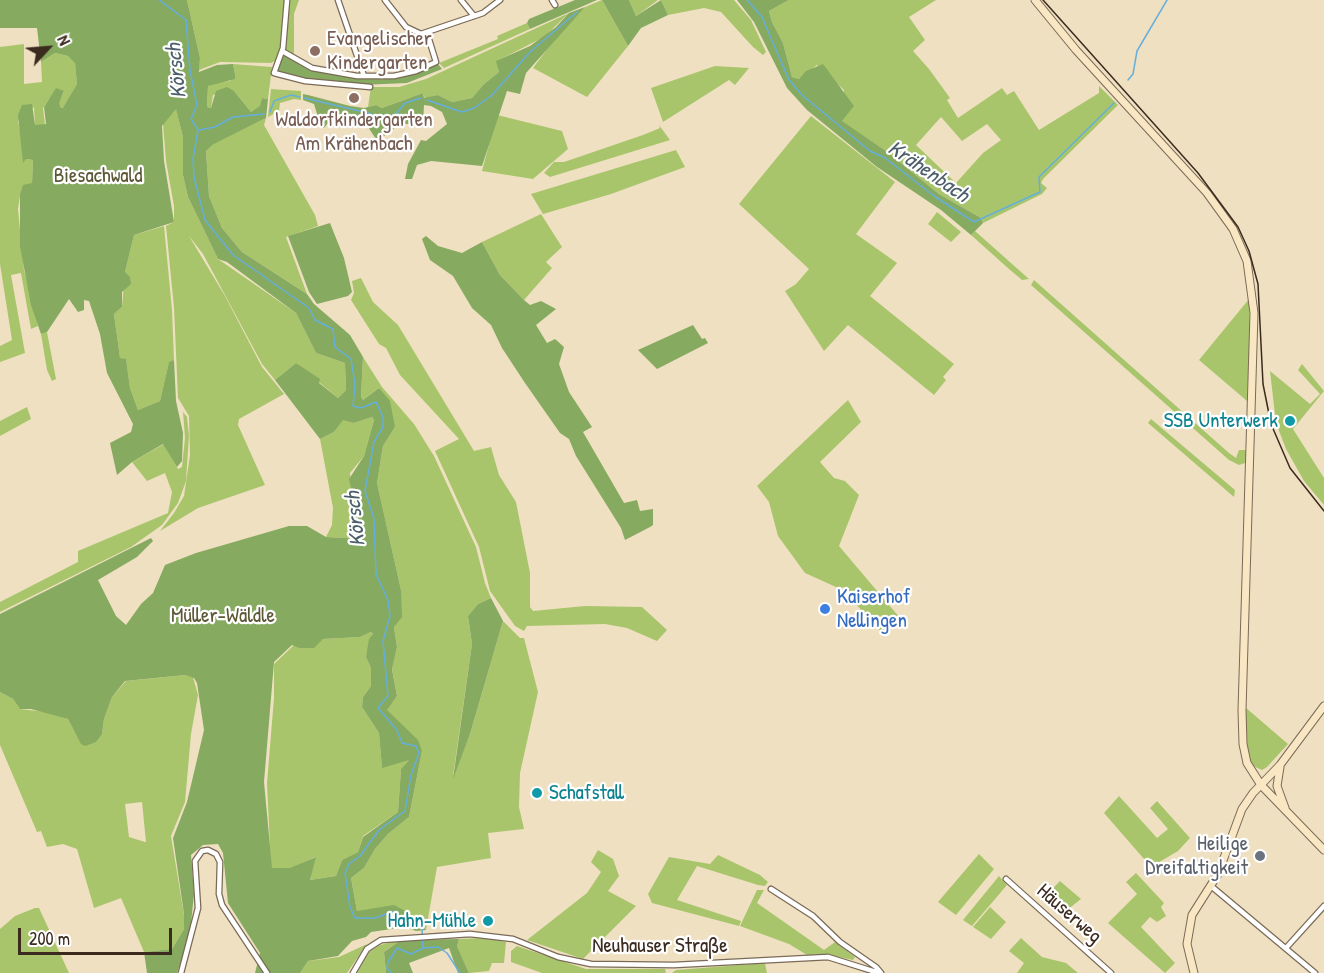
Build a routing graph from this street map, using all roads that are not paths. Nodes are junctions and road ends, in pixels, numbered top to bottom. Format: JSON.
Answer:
{"nodes":[{"id":1,"x":286,"y":0,"type":"edge"},
{"id":2,"x":338,"y":0,"type":"edge"},
{"id":3,"x":385,"y":0,"type":"edge"},
{"id":4,"x":461,"y":0,"type":"edge"},
{"id":5,"x":500,"y":0,"type":"edge"},
{"id":6,"x":1035,"y":0,"type":"edge"},
{"id":7,"x":474,"y":16,"type":"junction"},
{"id":8,"x":427,"y":33,"type":"junction"},
{"id":9,"x":282,"y":51,"type":"junction"},
{"id":10,"x":364,"y":76,"type":"junction"},
{"id":11,"x":370,"y":87,"type":"dead end"},
{"id":12,"x":1324,"y":706,"type":"edge"},
{"id":13,"x":1280,"y":765,"type":"junction"},
{"id":14,"x":1261,"y":785,"type":"junction"},
{"id":15,"x":1287,"y":813,"type":"junction"},
{"id":16,"x":1323,"y":848,"type":"edge"},
{"id":17,"x":1006,"y":879,"type":"dead end"},
{"id":18,"x":1211,"y":886,"type":"junction"},
{"id":19,"x":771,"y":889,"type":"dead end"},
{"id":20,"x":1324,"y":906,"type":"edge"},
{"id":21,"x":1286,"y":948,"type":"junction"},
{"id":22,"x":181,"y":973,"type":"edge"},
{"id":23,"x":267,"y":973,"type":"edge"},
{"id":24,"x":353,"y":973,"type":"edge"},
{"id":25,"x":880,"y":973,"type":"edge"},
{"id":26,"x":1111,"y":973,"type":"edge"},
{"id":27,"x":1194,"y":973,"type":"edge"},
{"id":28,"x":1316,"y":973,"type":"edge"}],
"edges":[{"from":1,"to":9,"type":"street"},
{"from":2,"to":10,"type":"street"},
{"from":3,"to":8,"type":"street"},
{"from":4,"to":7,"type":"street"},
{"from":5,"to":7,"type":"street"},
{"from":6,"to":14,"type":"main road"},
{"from":7,"to":8,"type":"street"},
{"from":8,"to":10,"type":"street"},
{"from":9,"to":10,"type":"street"},
{"from":9,"to":11,"type":"street"},
{"from":12,"to":13,"type":"main road"},
{"from":13,"to":14,"type":"main road"},
{"from":13,"to":15,"type":"main road"},
{"from":14,"to":15,"type":"main road"},
{"from":14,"to":18,"type":"main road"},
{"from":15,"to":16,"type":"main road"},
{"from":17,"to":26,"type":"street","name":"Häuserweg"},
{"from":18,"to":21,"type":"street"},
{"from":18,"to":27,"type":"main road"},
{"from":19,"to":25,"type":"street"},
{"from":20,"to":21,"type":"street"},
{"from":21,"to":28,"type":"street"},
{"from":22,"to":23,"type":"street"},
{"from":24,"to":25,"type":"street","name":"Neuhauser Straße"}]}
